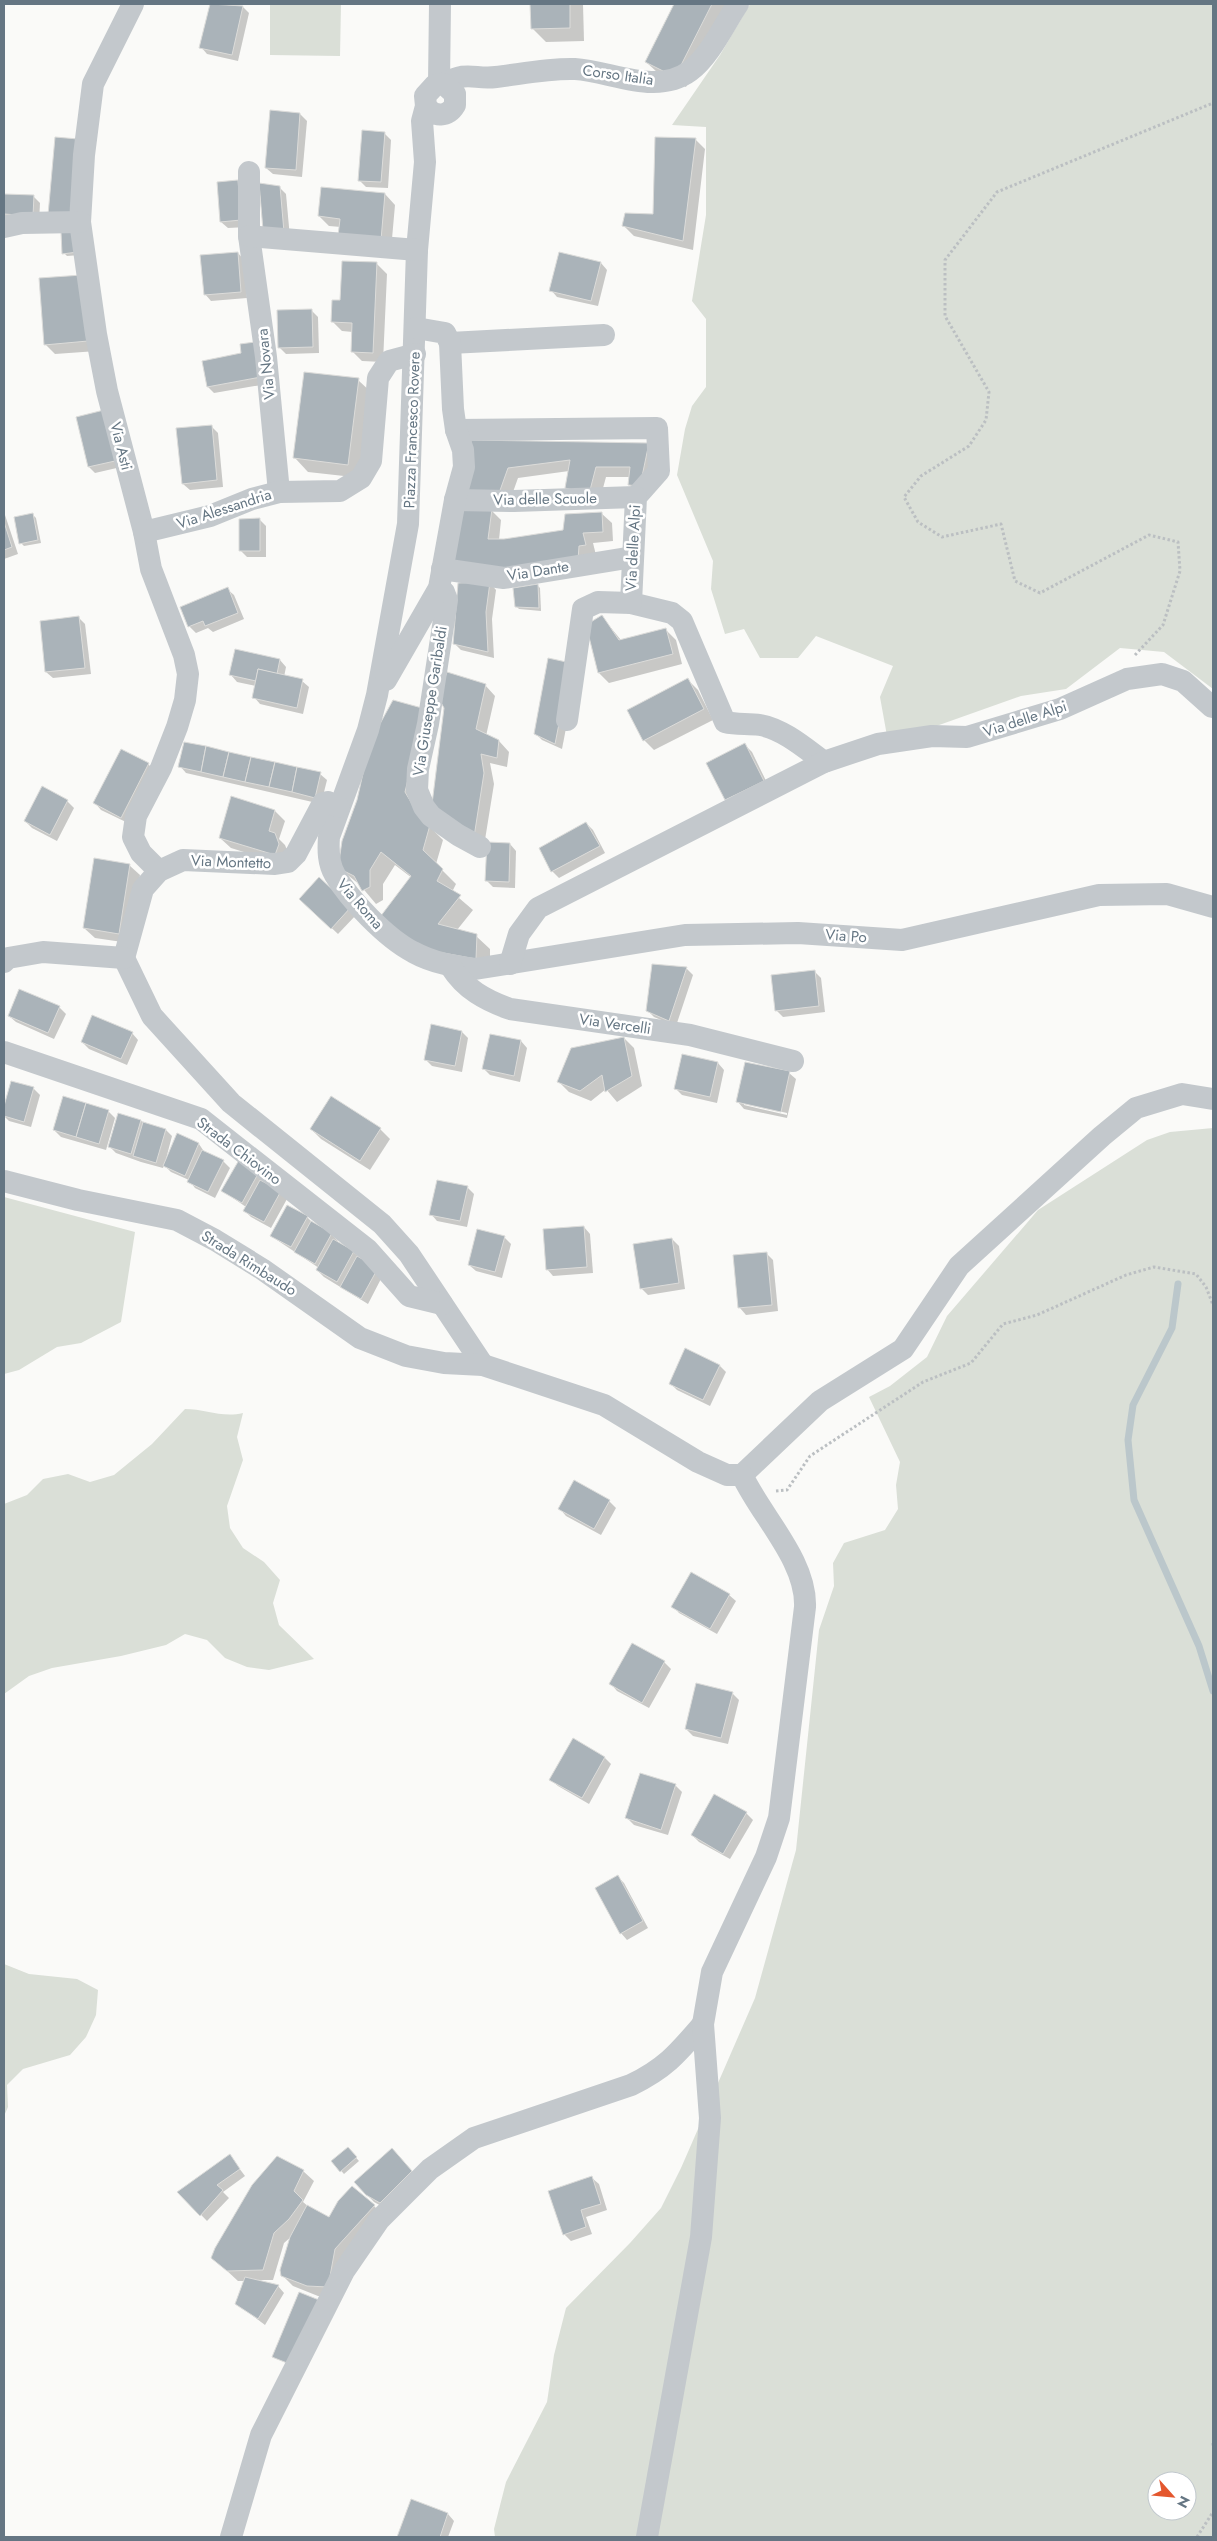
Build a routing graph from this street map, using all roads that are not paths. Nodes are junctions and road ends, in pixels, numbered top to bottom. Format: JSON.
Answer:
{"nodes":[{"id":1,"x":132,"y":4,"type":"edge"},
{"id":2,"x":440,"y":4,"type":"edge"},
{"id":3,"x":738,"y":4,"type":"edge"},
{"id":4,"x":447,"y":95,"type":"junction"},
{"id":5,"x":425,"y":162,"type":"junction"},
{"id":6,"x":249,"y":172,"type":"dead end"},
{"id":7,"x":80,"y":222,"type":"junction"},
{"id":8,"x":4,"y":227,"type":"edge"},
{"id":9,"x":249,"y":236,"type":"junction"},
{"id":10,"x":417,"y":250,"type":"junction"},
{"id":11,"x":416,"y":328,"type":"junction"},
{"id":12,"x":604,"y":335,"type":"dead end"},
{"id":13,"x":450,"y":343,"type":"junction"},
{"id":14,"x":415,"y":354,"type":"junction"},
{"id":15,"x":456,"y":430,"type":"junction"},
{"id":16,"x":279,"y":492,"type":"junction"},
{"id":17,"x":636,"y":497,"type":"junction"},
{"id":18,"x":455,"y":500,"type":"junction"},
{"id":19,"x":144,"y":532,"type":"junction"},
{"id":20,"x":633,"y":557,"type":"junction"},
{"id":21,"x":440,"y":579,"type":"junction"},
{"id":22,"x":630,"y":603,"type":"junction"},
{"id":23,"x":377,"y":695,"type":"junction"},
{"id":24,"x":1212,"y":707,"type":"edge"},
{"id":25,"x":567,"y":720,"type":"dead end"},
{"id":26,"x":824,"y":762,"type":"junction"},
{"id":27,"x":339,"y":806,"type":"junction"},
{"id":28,"x":480,"y":847,"type":"dead end"},
{"id":29,"x":159,"y":871,"type":"junction"},
{"id":30,"x":1213,"y":907,"type":"edge"},
{"id":31,"x":124,"y":958,"type":"junction"},
{"id":32,"x":4,"y":962,"type":"edge"},
{"id":33,"x":510,"y":964,"type":"junction"},
{"id":34,"x":451,"y":967,"type":"junction"},
{"id":35,"x":475,"y":969,"type":"joint"},
{"id":36,"x":4,"y":1052,"type":"edge"},
{"id":37,"x":793,"y":1061,"type":"dead end"},
{"id":38,"x":1213,"y":1099,"type":"edge"},
{"id":39,"x":4,"y":1181,"type":"edge"},
{"id":40,"x":442,"y":1304,"type":"junction"},
{"id":41,"x":483,"y":1365,"type":"junction"},
{"id":42,"x":747,"y":1485,"type":"junction"},
{"id":43,"x":703,"y":2024,"type":"junction"},
{"id":44,"x":231,"y":2537,"type":"edge"},
{"id":45,"x":647,"y":2537,"type":"edge"}],
"edges":[{"from":1,"to":7,"type":"street","name":"Via Asti"},
{"from":2,"to":4,"type":"street"},
{"from":3,"to":4,"type":"street","name":"Corso Italia"},
{"from":4,"to":5,"type":"street","name":"Piazza Francesco Rovere"},
{"from":4,"to":5,"type":"street","name":"Piazza Francesco Rovere"},
{"from":5,"to":10,"type":"street","name":"Piazza Francesco Rovere"},
{"from":6,"to":9,"type":"street","name":"Via Novara"},
{"from":7,"to":8,"type":"street"},
{"from":7,"to":19,"type":"street","name":"Via Asti"},
{"from":9,"to":10,"type":"street"},
{"from":9,"to":16,"type":"street","name":"Via Novara"},
{"from":10,"to":11,"type":"street","name":"Piazza Francesco Rovere"},
{"from":11,"to":13,"type":"street"},
{"from":11,"to":14,"type":"street","name":"Piazza Francesco Rovere"},
{"from":12,"to":13,"type":"street"},
{"from":13,"to":15,"type":"street"},
{"from":14,"to":16,"type":"street","name":"Via Alessandria"},
{"from":14,"to":23,"type":"street","name":"Piazza Francesco Rovere"},
{"from":15,"to":17,"type":"street","name":"Via delle Alpi"},
{"from":15,"to":18,"type":"street"},
{"from":16,"to":19,"type":"street","name":"Via Alessandria"},
{"from":17,"to":18,"type":"street","name":"Via delle Scuole"},
{"from":17,"to":20,"type":"street","name":"Via delle Alpi"},
{"from":18,"to":21,"type":"street"},
{"from":19,"to":29,"type":"street","name":"Via Asti"},
{"from":20,"to":21,"type":"street","name":"Via Dante"},
{"from":20,"to":22,"type":"street","name":"Via delle Alpi"},
{"from":21,"to":23,"type":"street"},
{"from":21,"to":28,"type":"street","name":"Via Giuseppe Garibaldi"},
{"from":22,"to":25,"type":"street"},
{"from":22,"to":26,"type":"street","name":"Via delle Alpi"},
{"from":23,"to":27,"type":"street","name":"Via Roma"},
{"from":24,"to":26,"type":"street","name":"Via delle Alpi"},
{"from":26,"to":33,"type":"street","name":"Via delle Alpi"},
{"from":27,"to":29,"type":"street","name":"Via Montetto"},
{"from":27,"to":34,"type":"street","name":"Via Roma"},
{"from":29,"to":31,"type":"street","name":"Via Montetto"},
{"from":30,"to":33,"type":"street","name":"Via Po"},
{"from":31,"to":32,"type":"street"},
{"from":31,"to":40,"type":"street","name":"Strada Chiovino"},
{"from":33,"to":35,"type":"street","name":"Via Po"},
{"from":34,"to":35,"type":"street","name":"Via Roma"},
{"from":34,"to":37,"type":"street","name":"Via Vercelli"},
{"from":36,"to":40,"type":"street","name":"Strada Chiovino"},
{"from":38,"to":42,"type":"street"},
{"from":39,"to":41,"type":"street","name":"Strada Rimbaudo"},
{"from":40,"to":41,"type":"street","name":"Strada Chiovino"},
{"from":41,"to":42,"type":"street","name":"Strada Rimbaudo"},
{"from":42,"to":43,"type":"street"},
{"from":43,"to":44,"type":"street"},
{"from":43,"to":45,"type":"street"}]}
